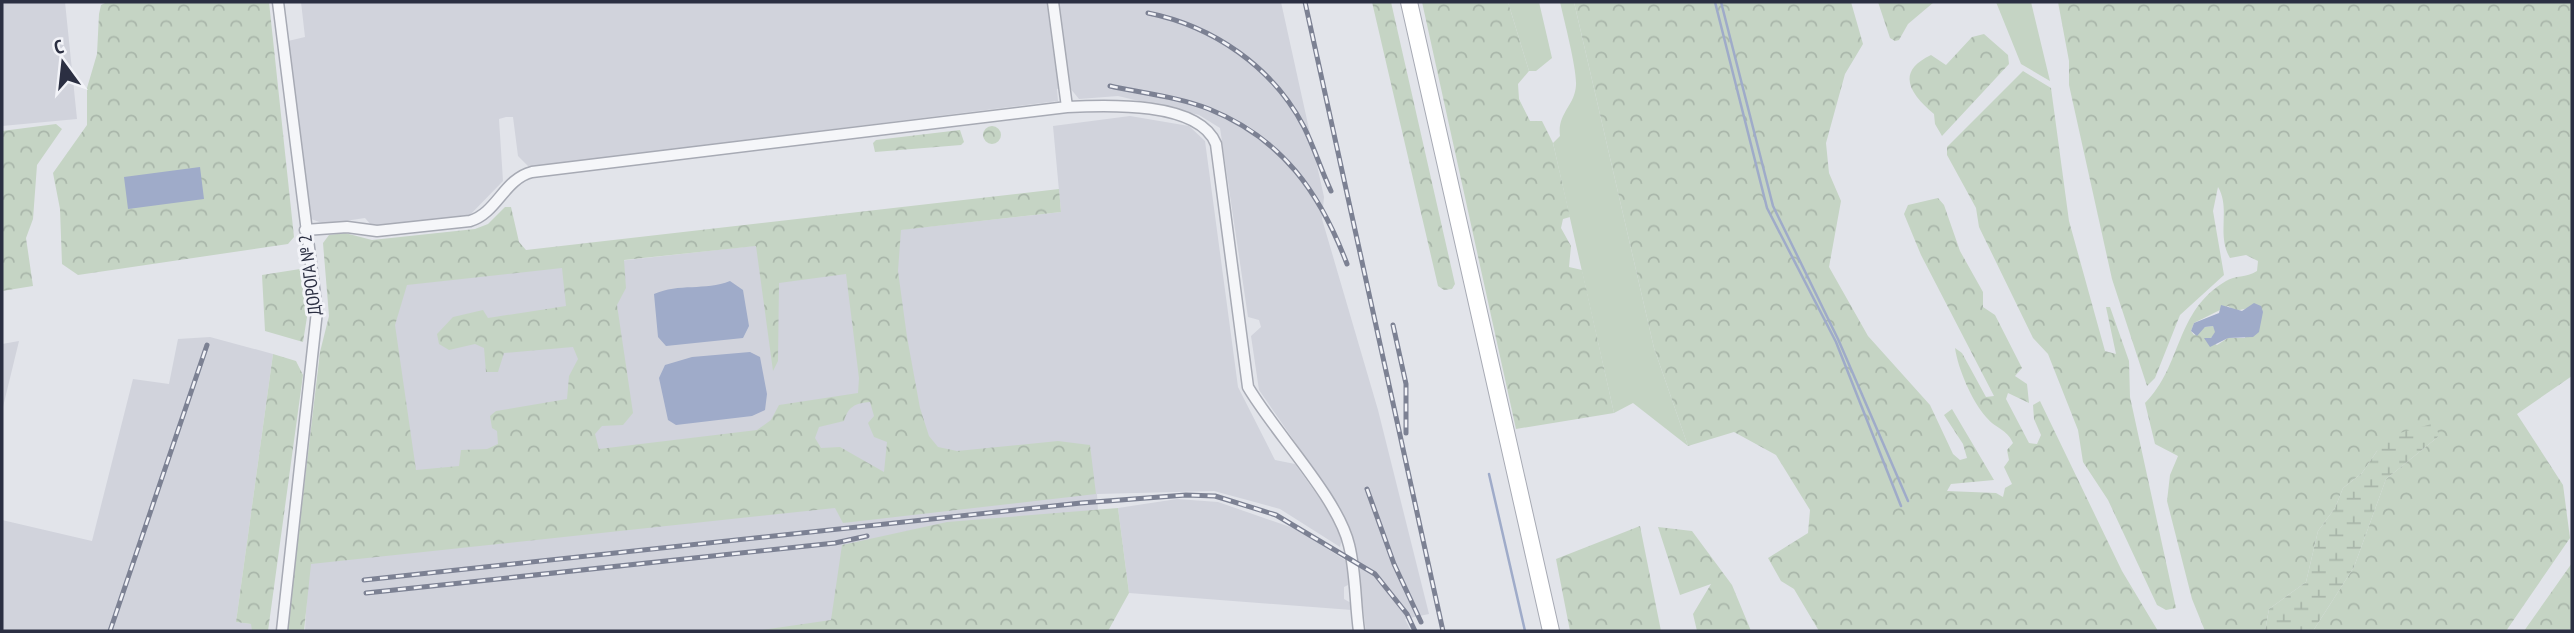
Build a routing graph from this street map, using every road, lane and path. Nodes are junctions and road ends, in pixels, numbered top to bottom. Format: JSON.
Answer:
{"nodes":[{"id":1,"x":278,"y":2,"type":"edge"},
{"id":2,"x":1053,"y":2,"type":"edge"},
{"id":3,"x":1409,"y":2,"type":"edge"},
{"id":4,"x":1067,"y":107,"type":"junction"},
{"id":5,"x":305,"y":230,"type":"junction"},
{"id":6,"x":282,"y":631,"type":"edge"},
{"id":7,"x":1359,"y":631,"type":"edge"},
{"id":8,"x":1551,"y":631,"type":"edge"}],
"edges":[{"from":1,"to":5,"type":"street","name":"ДОРОГА № 2"},
{"from":2,"to":4,"type":"street"},
{"from":3,"to":8,"type":"main road"},
{"from":4,"to":5,"type":"street"},
{"from":4,"to":7,"type":"street"},
{"from":5,"to":6,"type":"street","name":"ДОРОГА № 2"}]}
